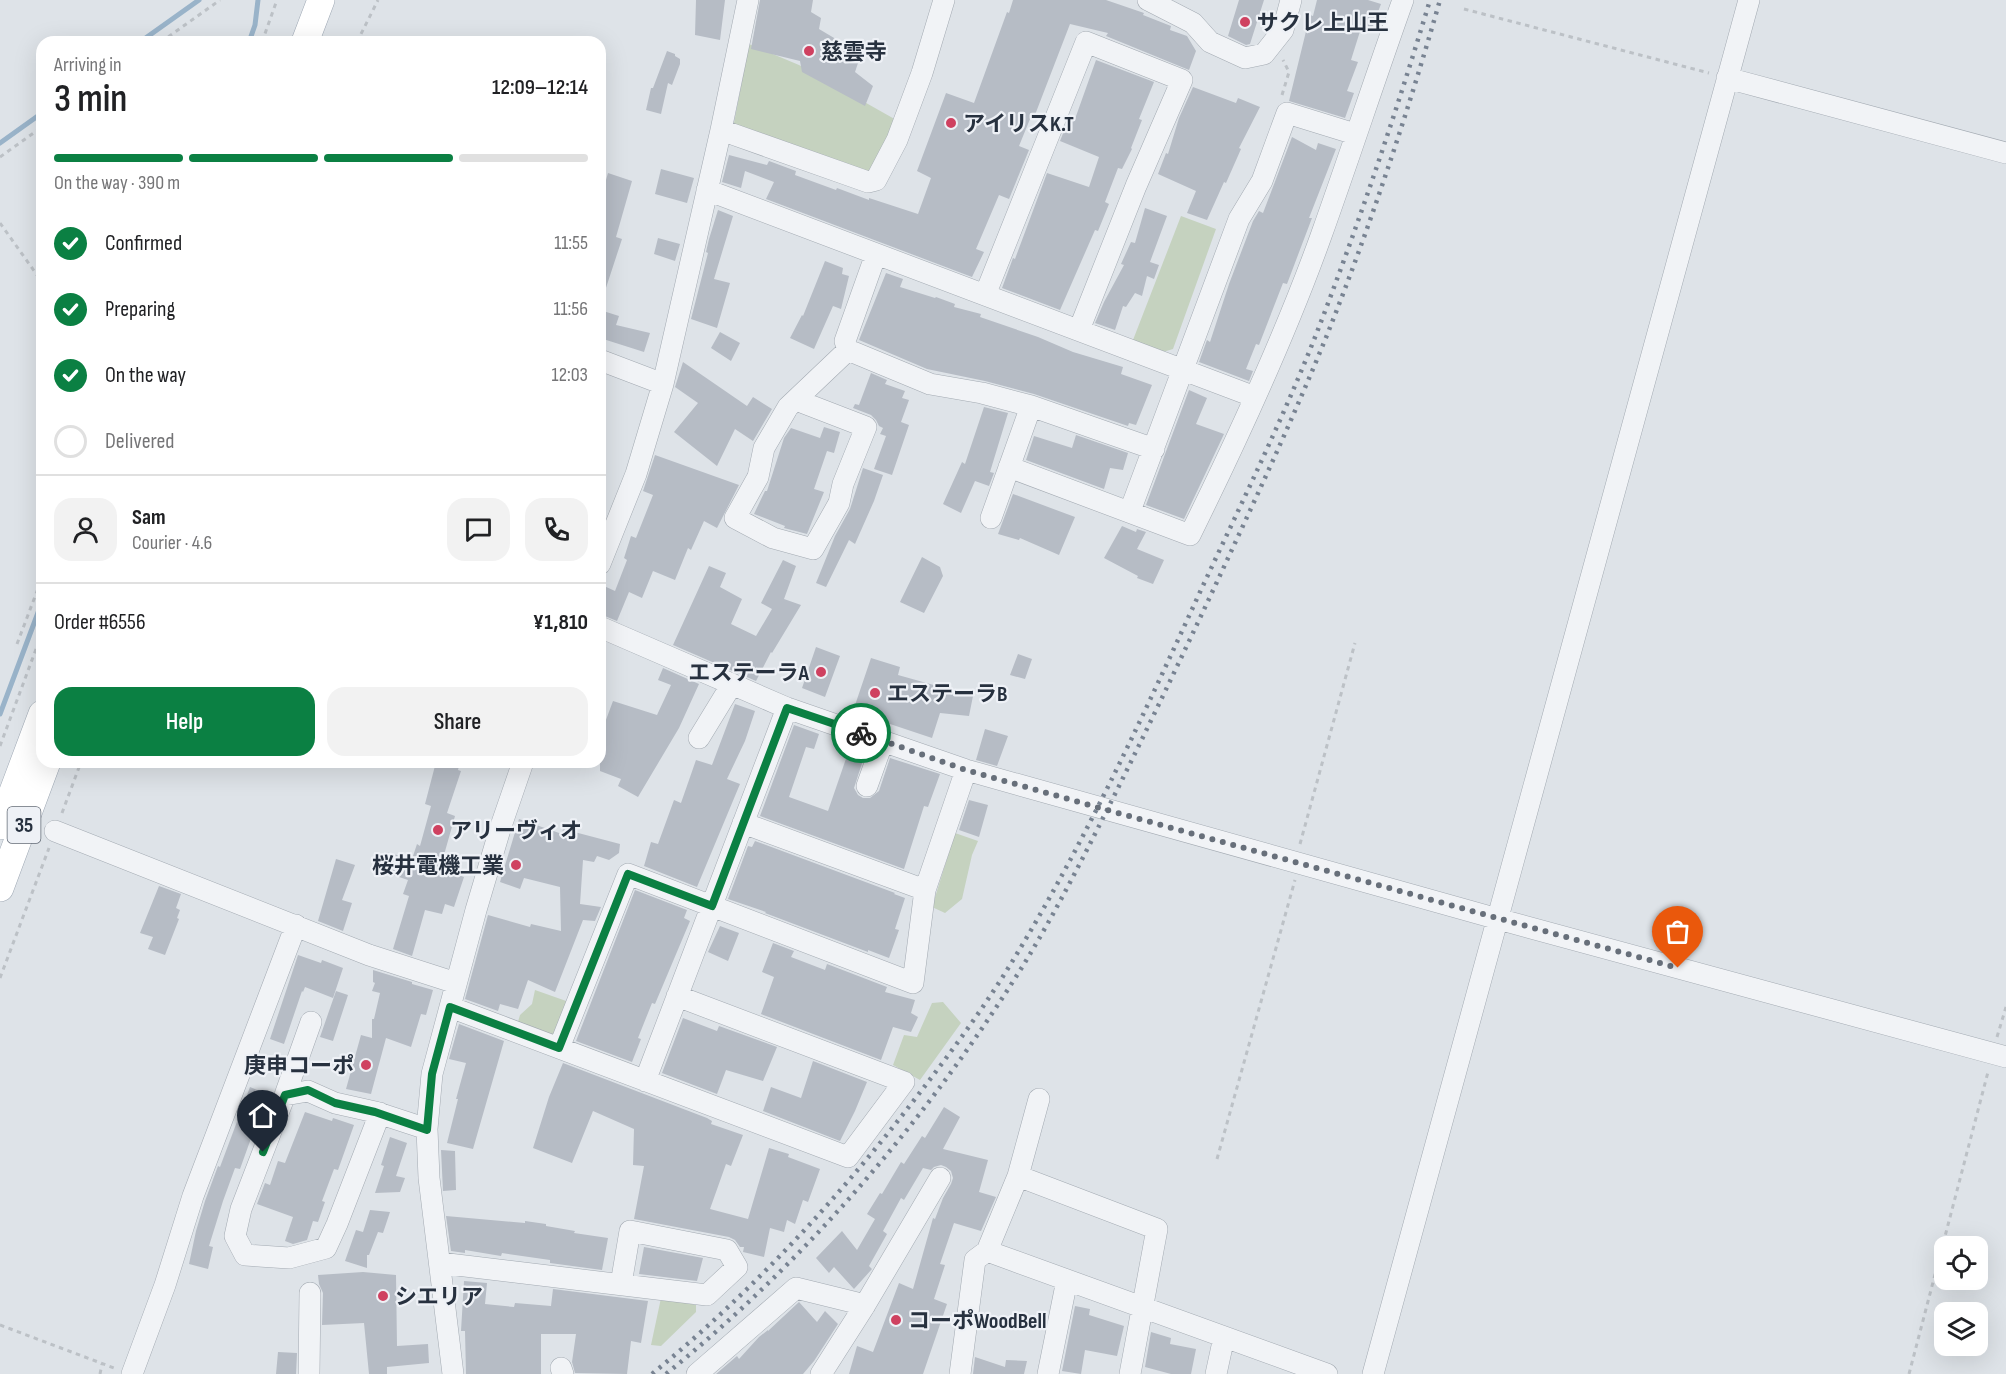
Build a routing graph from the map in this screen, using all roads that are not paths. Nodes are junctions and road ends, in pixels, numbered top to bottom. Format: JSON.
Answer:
{"nodes":[{"id":1,"x":307,"y":0,"type":"edge"},
{"id":2,"x":321,"y":0,"type":"edge"},
{"id":3,"x":334,"y":0,"type":"edge"},
{"id":4,"x":748,"y":0,"type":"edge"},
{"id":5,"x":944,"y":0,"type":"edge"},
{"id":6,"x":1148,"y":0,"type":"edge"},
{"id":7,"x":1291,"y":0,"type":"edge"},
{"id":8,"x":1403,"y":0,"type":"edge"},
{"id":9,"x":1749,"y":0,"type":"edge"},
{"id":10,"x":294,"y":36,"type":"edge"},
{"id":11,"x":307,"y":36,"type":"edge"},
{"id":12,"x":321,"y":36,"type":"edge"},
{"id":13,"x":1727,"y":78,"type":"junction"},
{"id":14,"x":721,"y":129,"type":"junction"},
{"id":15,"x":1355,"y":134,"type":"junction"},
{"id":16,"x":2006,"y":153,"type":"edge"},
{"id":17,"x":707,"y":190,"type":"junction"},
{"id":18,"x":876,"y":254,"type":"junction"},
{"id":19,"x":985,"y":295,"type":"junction"},
{"id":20,"x":1080,"y":330,"type":"junction"},
{"id":21,"x":848,"y":350,"type":"junction"},
{"id":22,"x":606,"y":362,"type":"edge"},
{"id":23,"x":1183,"y":369,"type":"junction"},
{"id":24,"x":663,"y":384,"type":"junction"},
{"id":25,"x":1255,"y":397,"type":"junction"},
{"id":26,"x":796,"y":400,"type":"junction"},
{"id":27,"x":1031,"y":406,"type":"junction"},
{"id":28,"x":1154,"y":449,"type":"junction"},
{"id":29,"x":1010,"y":467,"type":"junction"},
{"id":30,"x":1130,"y":511,"type":"junction"},
{"id":31,"x":991,"y":518,"type":"dead end"},
{"id":32,"x":606,"y":549,"type":"edge"},
{"id":33,"x":606,"y":630,"type":"edge"},
{"id":34,"x":732,"y":684,"type":"junction"},
{"id":35,"x":787,"y":708,"type":"junction"},
{"id":36,"x":36,"y":730,"type":"edge"},
{"id":37,"x":699,"y":738,"type":"dead end"},
{"id":38,"x":883,"y":741,"type":"junction"},
{"id":39,"x":45,"y":768,"type":"edge"},
{"id":40,"x":521,"y":768,"type":"edge"},
{"id":41,"x":966,"y":770,"type":"junction"},
{"id":42,"x":867,"y":786,"type":"dead end"},
{"id":43,"x":743,"y":823,"type":"junction"},
{"id":44,"x":0,"y":826,"type":"edge"},
{"id":45,"x":56,"y":831,"type":"road end"},
{"id":46,"x":0,"y":888,"type":"edge"},
{"id":47,"x":925,"y":890,"type":"junction"},
{"id":48,"x":712,"y":906,"type":"junction"},
{"id":49,"x":1498,"y":919,"type":"junction"},
{"id":50,"x":296,"y":925,"type":"junction"},
{"id":51,"x":456,"y":983,"type":"junction"},
{"id":52,"x":677,"y":996,"type":"junction"},
{"id":53,"x":450,"y":1007,"type":"junction"},
{"id":54,"x":311,"y":1022,"type":"dead end"},
{"id":55,"x":559,"y":1048,"type":"junction"},
{"id":56,"x":1999,"y":1055,"type":"edge"},
{"id":57,"x":645,"y":1081,"type":"junction"},
{"id":58,"x":285,"y":1095,"type":"junction"},
{"id":59,"x":1039,"y":1099,"type":"dead end"},
{"id":60,"x":380,"y":1113,"type":"junction"},
{"id":61,"x":427,"y":1130,"type":"junction"},
{"id":62,"x":1018,"y":1176,"type":"junction"},
{"id":63,"x":940,"y":1178,"type":"dead end"},
{"id":64,"x":987,"y":1251,"type":"junction"},
{"id":65,"x":440,"y":1263,"type":"junction"},
{"id":66,"x":1067,"y":1280,"type":"junction"},
{"id":67,"x":621,"y":1284,"type":"junction"},
{"id":68,"x":310,"y":1293,"type":"dead end"},
{"id":69,"x":865,"y":1305,"type":"junction"},
{"id":70,"x":1143,"y":1308,"type":"junction"},
{"id":71,"x":1224,"y":1337,"type":"junction"},
{"id":72,"x":126,"y":1372,"type":"edge"},
{"id":73,"x":309,"y":1374,"type":"edge"},
{"id":74,"x":453,"y":1374,"type":"edge"},
{"id":75,"x":697,"y":1374,"type":"edge"},
{"id":76,"x":821,"y":1374,"type":"edge"},
{"id":77,"x":960,"y":1374,"type":"edge"},
{"id":78,"x":1048,"y":1374,"type":"edge"},
{"id":79,"x":1130,"y":1374,"type":"edge"},
{"id":80,"x":1216,"y":1374,"type":"edge"},
{"id":81,"x":1327,"y":1374,"type":"edge"},
{"id":82,"x":1374,"y":1374,"type":"edge"}],
"edges":[{"from":1,"to":10,"type":"main road"},
{"from":2,"to":11,"type":"main road"},
{"from":3,"to":12,"type":"main road"},
{"from":4,"to":14,"type":"street"},
{"from":5,"to":14,"type":"street"},
{"from":6,"to":7,"type":"street"},
{"from":8,"to":15,"type":"street"},
{"from":9,"to":13,"type":"street"},
{"from":13,"to":16,"type":"street"},
{"from":13,"to":49,"type":"street"},
{"from":14,"to":17,"type":"street"},
{"from":15,"to":23,"type":"street"},
{"from":15,"to":25,"type":"street"},
{"from":17,"to":18,"type":"street"},
{"from":17,"to":24,"type":"street"},
{"from":18,"to":19,"type":"street"},
{"from":18,"to":21,"type":"street"},
{"from":19,"to":20,"type":"street"},
{"from":19,"to":20,"type":"street"},
{"from":20,"to":23,"type":"street"},
{"from":21,"to":26,"type":"street"},
{"from":21,"to":27,"type":"street"},
{"from":22,"to":24,"type":"street"},
{"from":23,"to":25,"type":"street"},
{"from":23,"to":28,"type":"street"},
{"from":24,"to":32,"type":"street"},
{"from":25,"to":30,"type":"street"},
{"from":26,"to":26,"type":"street"},
{"from":27,"to":28,"type":"street"},
{"from":27,"to":29,"type":"street"},
{"from":28,"to":30,"type":"street"},
{"from":29,"to":30,"type":"street"},
{"from":29,"to":31,"type":"street"},
{"from":33,"to":34,"type":"street"},
{"from":34,"to":35,"type":"street"},
{"from":34,"to":37,"type":"street"},
{"from":35,"to":38,"type":"street"},
{"from":35,"to":43,"type":"street"},
{"from":36,"to":44,"type":"main road","number":"35"},
{"from":38,"to":41,"type":"street"},
{"from":38,"to":42,"type":"street"},
{"from":39,"to":46,"type":"main road","number":"35"},
{"from":40,"to":51,"type":"street"},
{"from":41,"to":47,"type":"street"},
{"from":41,"to":49,"type":"street"},
{"from":43,"to":47,"type":"street"},
{"from":43,"to":48,"type":"street"},
{"from":45,"to":50,"type":"street"},
{"from":47,"to":48,"type":"street"},
{"from":48,"to":52,"type":"street"},
{"from":48,"to":55,"type":"street"},
{"from":49,"to":56,"type":"street"},
{"from":49,"to":82,"type":"street"},
{"from":50,"to":51,"type":"street"},
{"from":50,"to":72,"type":"street"},
{"from":51,"to":53,"type":"street"},
{"from":52,"to":57,"type":"street"},
{"from":52,"to":57,"type":"street"},
{"from":53,"to":55,"type":"street"},
{"from":53,"to":61,"type":"street"},
{"from":54,"to":58,"type":"street"},
{"from":55,"to":57,"type":"street"},
{"from":58,"to":60,"type":"street"},
{"from":58,"to":60,"type":"street"},
{"from":59,"to":62,"type":"street"},
{"from":60,"to":61,"type":"street"},
{"from":61,"to":65,"type":"street"},
{"from":62,"to":64,"type":"street"},
{"from":62,"to":70,"type":"street"},
{"from":63,"to":69,"type":"street"},
{"from":64,"to":66,"type":"street"},
{"from":64,"to":77,"type":"street"},
{"from":65,"to":67,"type":"street"},
{"from":65,"to":74,"type":"street"},
{"from":66,"to":70,"type":"street"},
{"from":66,"to":78,"type":"street"},
{"from":67,"to":67,"type":"street"},
{"from":68,"to":73,"type":"street"},
{"from":69,"to":75,"type":"street"},
{"from":69,"to":76,"type":"street"},
{"from":70,"to":71,"type":"street"},
{"from":70,"to":79,"type":"street"},
{"from":71,"to":80,"type":"street"},
{"from":71,"to":81,"type":"street"}]}
